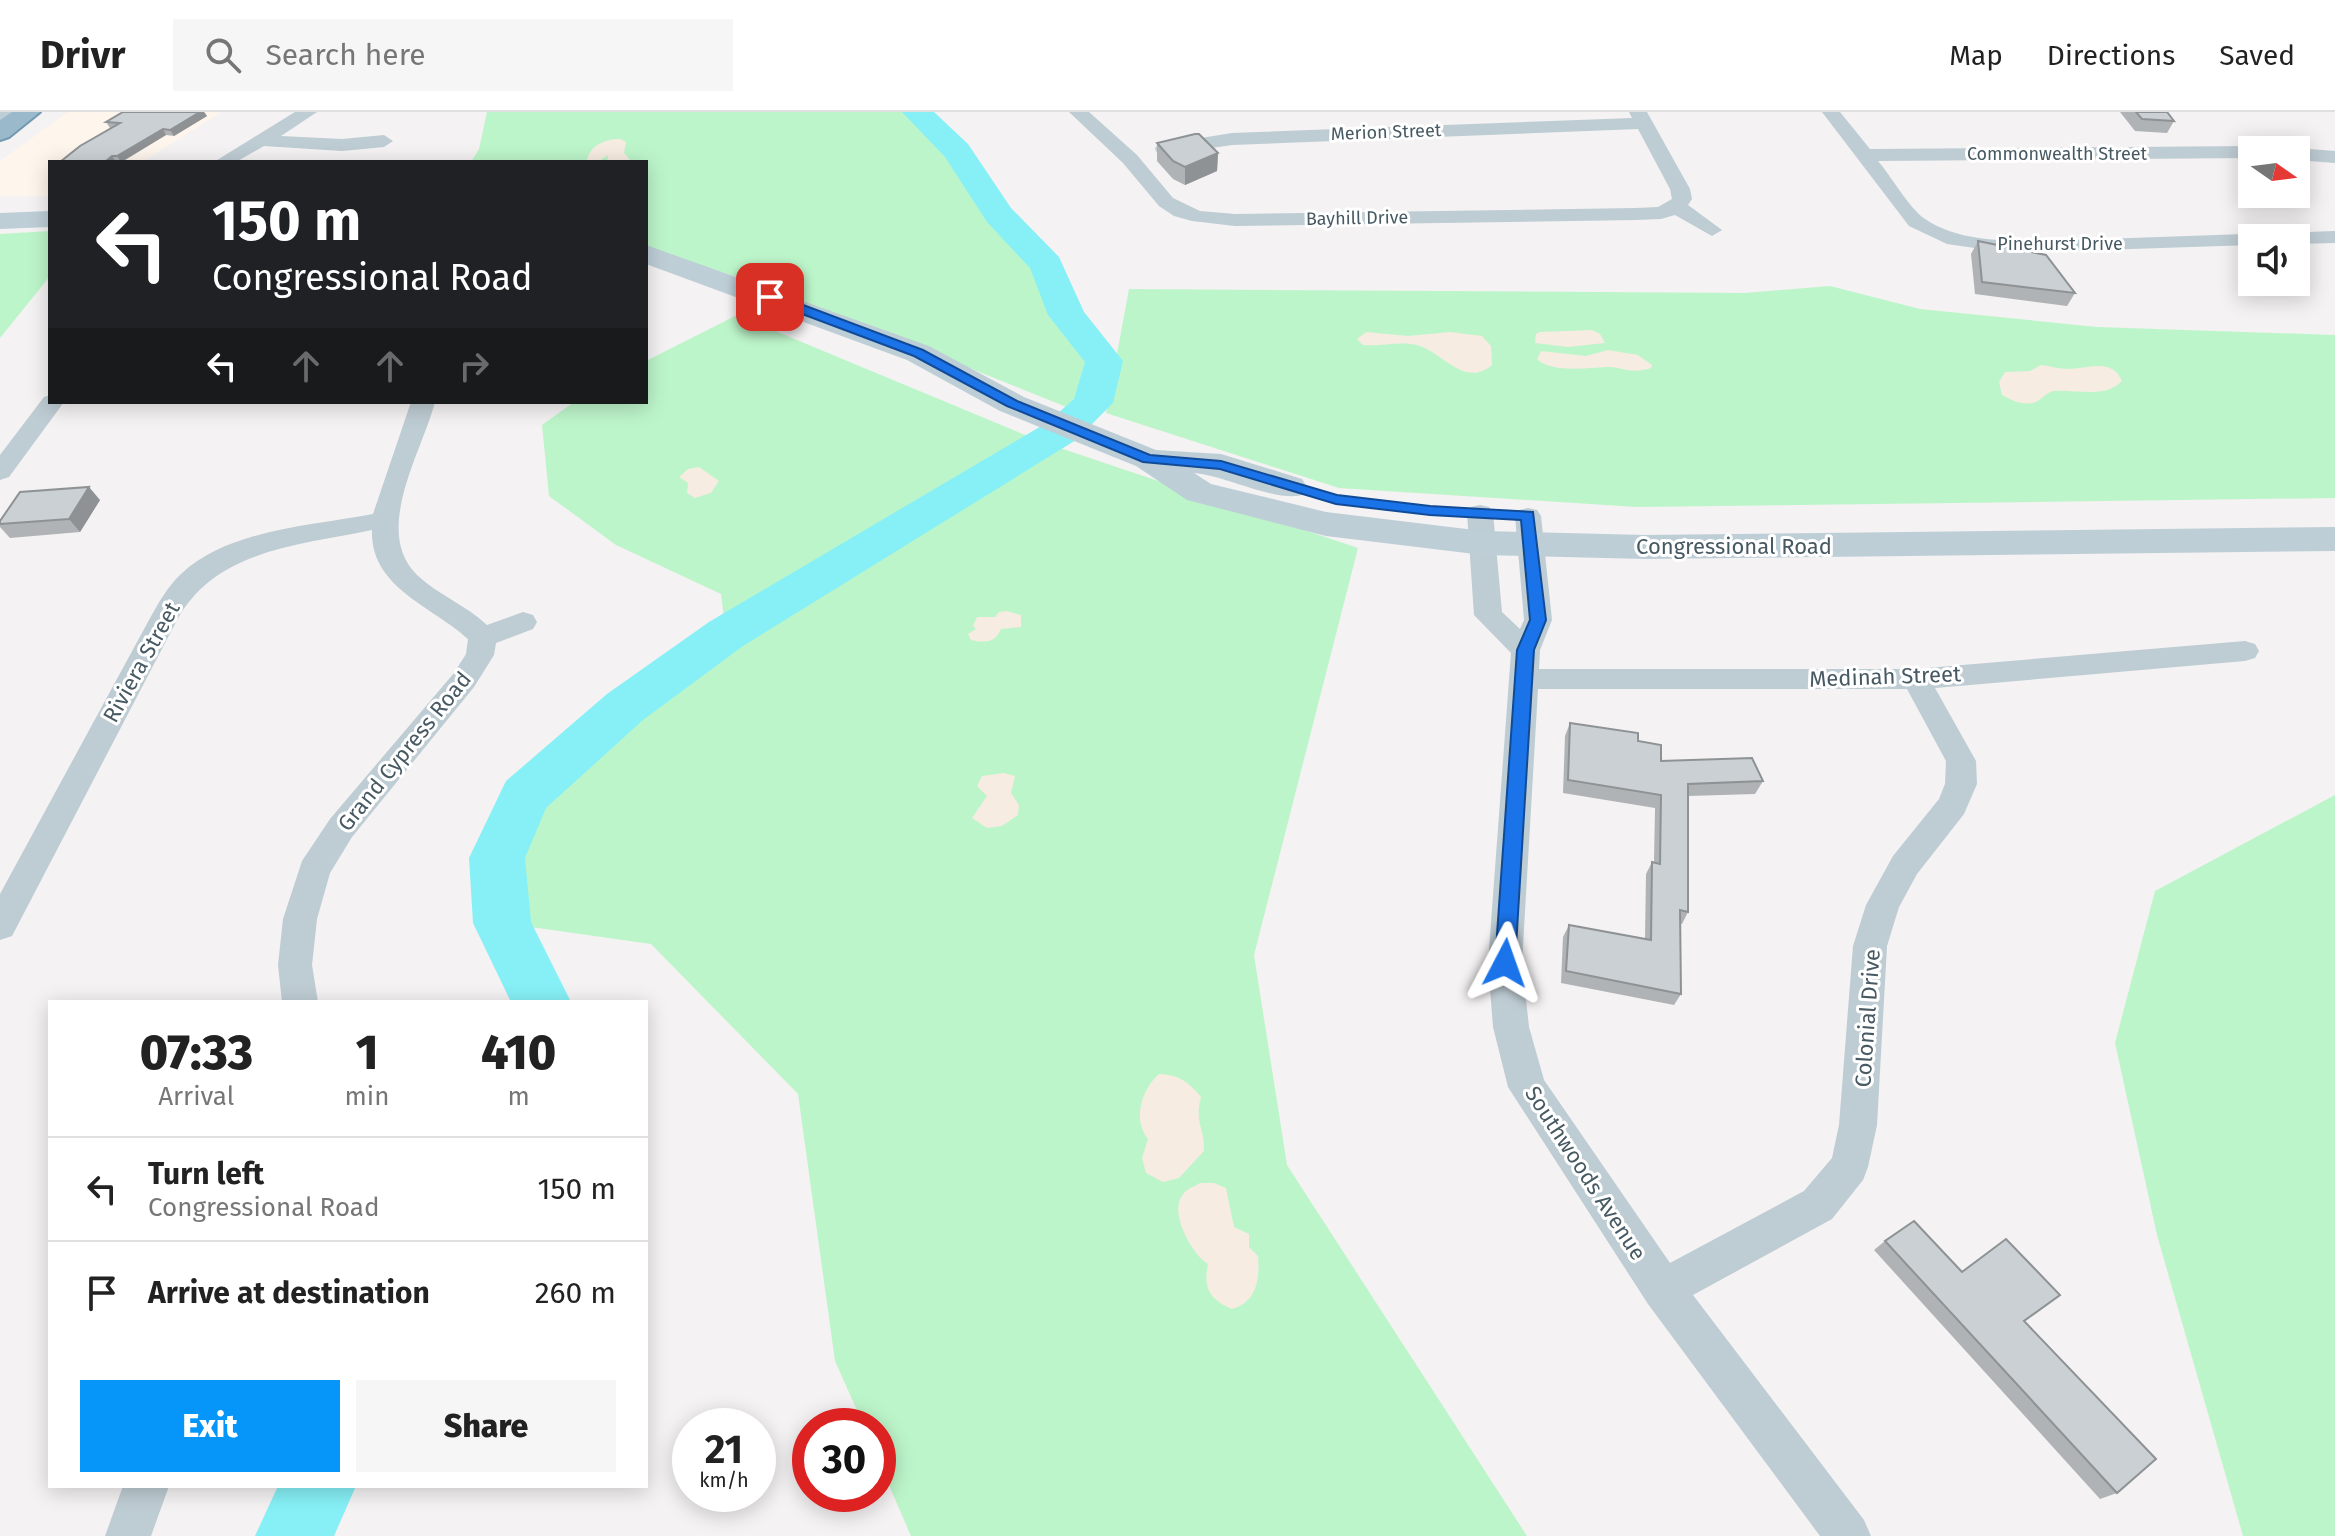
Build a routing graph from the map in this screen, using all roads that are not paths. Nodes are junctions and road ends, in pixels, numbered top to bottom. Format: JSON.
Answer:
{"nodes":[{"id":1,"x":14,"y":112,"type":"edge"},
{"id":2,"x":28,"y":112,"type":"edge"},
{"id":3,"x":308,"y":112,"type":"edge"},
{"id":4,"x":1078,"y":112,"type":"edge"},
{"id":5,"x":1831,"y":112,"type":"edge"},
{"id":6,"x":1640,"y":117,"type":"edge"},
{"id":7,"x":0,"y":118,"type":"edge"},
{"id":8,"x":0,"y":132,"type":"edge"},
{"id":9,"x":384,"y":141,"type":"dead end"},
{"id":10,"x":259,"y":143,"type":"junction"},
{"id":11,"x":2238,"y":152,"type":"edge"},
{"id":12,"x":1863,"y":155,"type":"junction"},
{"id":13,"x":2310,"y":155,"type":"edge"},
{"id":14,"x":2335,"y":157,"type":"edge"},
{"id":15,"x":1130,"y":159,"type":"junction"},
{"id":16,"x":227,"y":160,"type":"edge"},
{"id":17,"x":245,"y":160,"type":"edge"},
{"id":18,"x":0,"y":206,"type":"edge"},
{"id":19,"x":48,"y":206,"type":"edge"},
{"id":20,"x":1677,"y":207,"type":"junction"},
{"id":21,"x":48,"y":219,"type":"edge"},
{"id":22,"x":0,"y":221,"type":"edge"},
{"id":23,"x":1712,"y":230,"type":"dead end"},
{"id":24,"x":2310,"y":237,"type":"edge"},
{"id":25,"x":2335,"y":237,"type":"edge"},
{"id":26,"x":2238,"y":240,"type":"edge"},
{"id":27,"x":648,"y":255,"type":"edge"},
{"id":28,"x":648,"y":277,"type":"edge"},
{"id":29,"x":51,"y":404,"type":"edge"},
{"id":30,"x":423,"y":404,"type":"edge"},
{"id":31,"x":1014,"y":405,"type":"junction"},
{"id":32,"x":0,"y":472,"type":"edge"},
{"id":33,"x":2335,"y":512,"type":"edge"},
{"id":34,"x":383,"y":520,"type":"junction"},
{"id":35,"x":1482,"y":528,"type":"junction"},
{"id":36,"x":1530,"y":530,"type":"junction"},
{"id":37,"x":2335,"y":539,"type":"edge"},
{"id":38,"x":523,"y":622,"type":"dead end"},
{"id":39,"x":483,"y":637,"type":"junction"},
{"id":40,"x":2245,"y":651,"type":"dead end"},
{"id":41,"x":1524,"y":665,"type":"junction"},
{"id":42,"x":1915,"y":679,"type":"junction"},
{"id":43,"x":0,"y":926,"type":"edge"},
{"id":44,"x":300,"y":1000,"type":"edge"},
{"id":45,"x":1663,"y":1289,"type":"junction"},
{"id":46,"x":145,"y":1488,"type":"edge"},
{"id":47,"x":128,"y":1536,"type":"edge"},
{"id":48,"x":1848,"y":1536,"type":"edge"}],
"edges":[{"from":1,"to":7,"type":"main road"},
{"from":2,"to":8,"type":"highway"},
{"from":3,"to":10,"type":"street"},
{"from":4,"to":15,"type":"street","name":"Bayhill Drive"},
{"from":5,"to":12,"type":"street","name":"Pinehurst Drive"},
{"from":6,"to":15,"type":"street","name":"Merion Street"},
{"from":6,"to":20,"type":"street"},
{"from":9,"to":10,"type":"street"},
{"from":10,"to":16,"type":"street"},
{"from":10,"to":17,"type":"street"},
{"from":11,"to":12,"type":"street","name":"Commonwealth Street"},
{"from":12,"to":26,"type":"street","name":"Pinehurst Drive"},
{"from":13,"to":14,"type":"street"},
{"from":15,"to":20,"type":"street","name":"Bayhill Drive"},
{"from":18,"to":19,"type":"main road"},
{"from":20,"to":23,"type":"street"},
{"from":21,"to":22,"type":"main road"},
{"from":24,"to":25,"type":"street"},
{"from":27,"to":31,"type":"main road","name":"Congressional Road"},
{"from":28,"to":31,"type":"main road","name":"Congressional Road"},
{"from":29,"to":32,"type":"street"},
{"from":30,"to":34,"type":"street"},
{"from":31,"to":35,"type":"main road","name":"Congressional Road"},
{"from":33,"to":36,"type":"main road","name":"Congressional Road"},
{"from":34,"to":39,"type":"street"},
{"from":34,"to":43,"type":"street","name":"Riviera Street"},
{"from":35,"to":36,"type":"main road","name":"Congressional Road"},
{"from":35,"to":41,"type":"street"},
{"from":36,"to":37,"type":"main road","name":"Congressional Road"},
{"from":36,"to":41,"type":"street","name":"Southwoods Avenue"},
{"from":38,"to":39,"type":"street"},
{"from":39,"to":44,"type":"street","name":"Grand Cypress Road"},
{"from":40,"to":42,"type":"street","name":"Medinah Street"},
{"from":41,"to":42,"type":"street","name":"Medinah Street"},
{"from":41,"to":45,"type":"street","name":"Southwoods Avenue"},
{"from":42,"to":45,"type":"street","name":"Colonial Drive"},
{"from":45,"to":48,"type":"street","name":"Southwoods Avenue"},
{"from":46,"to":47,"type":"street"}]}
